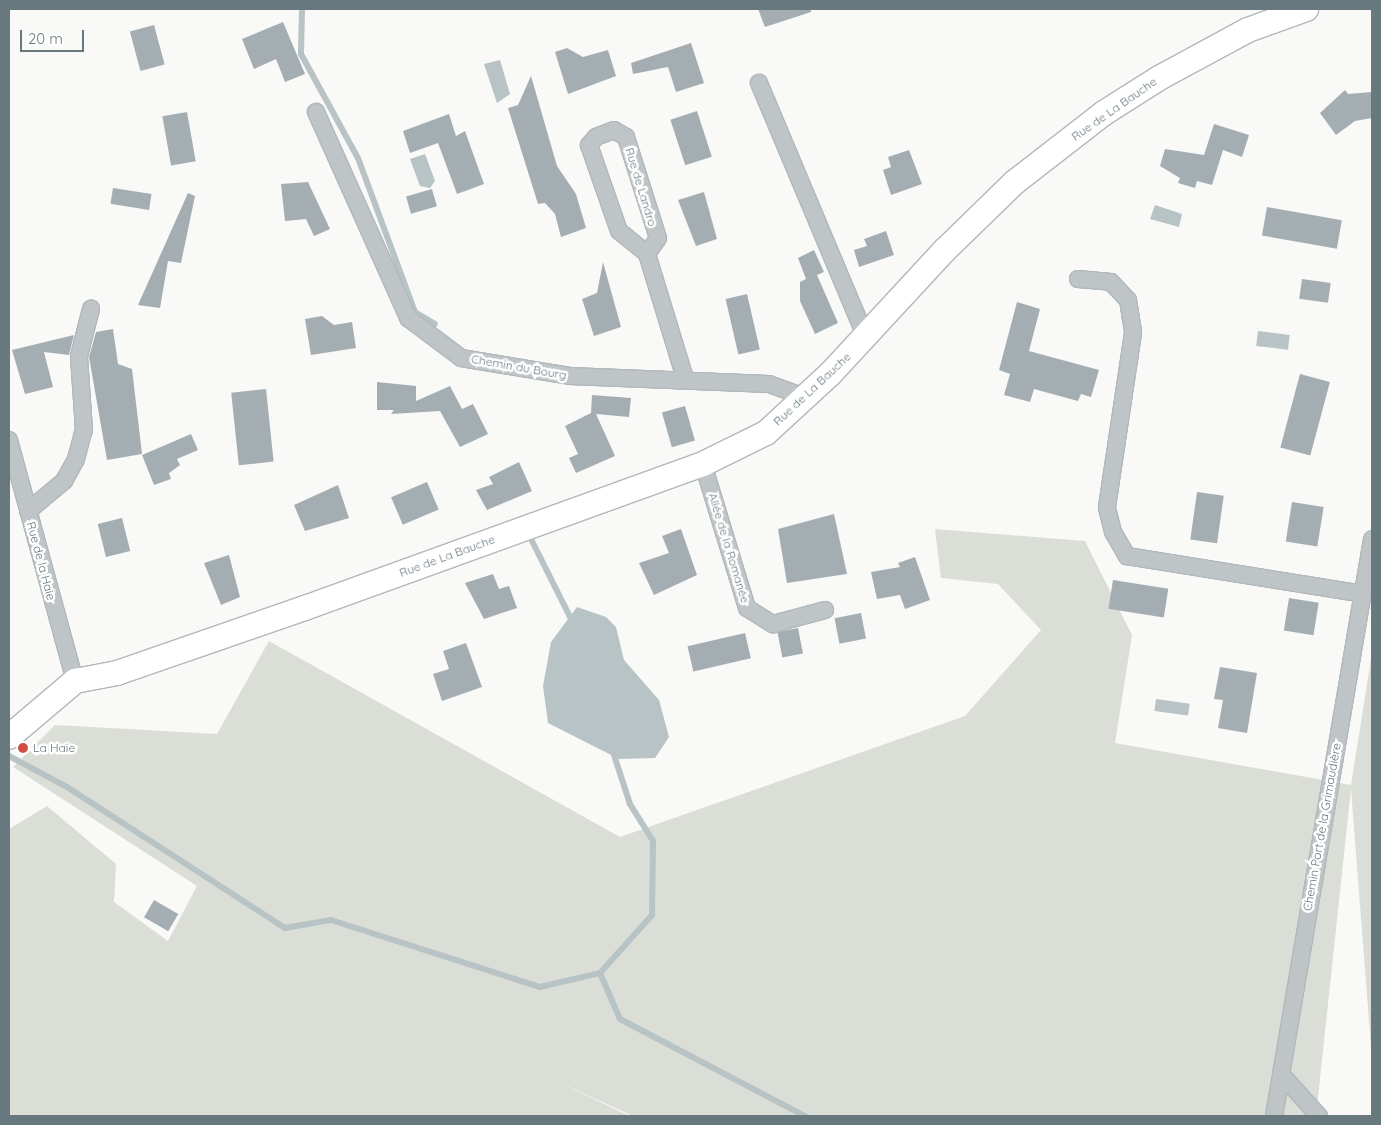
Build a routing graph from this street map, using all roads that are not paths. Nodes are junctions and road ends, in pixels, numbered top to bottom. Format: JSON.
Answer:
{"nodes":[{"id":1,"x":1306,"y":9,"type":"edge"},
{"id":2,"x":759,"y":83,"type":"dead end"},
{"id":3,"x":316,"y":112,"type":"dead end"},
{"id":4,"x":647,"y":254,"type":"junction"},
{"id":5,"x":1078,"y":278,"type":"dead end"},
{"id":6,"x":91,"y":309,"type":"dead end"},
{"id":7,"x":866,"y":337,"type":"junction"},
{"id":8,"x":685,"y":378,"type":"junction"},
{"id":9,"x":805,"y":397,"type":"junction"},
{"id":10,"x":9,"y":440,"type":"edge"},
{"id":11,"x":703,"y":464,"type":"junction"},
{"id":12,"x":28,"y":511,"type":"junction"},
{"id":13,"x":1372,"y":539,"type":"edge"},
{"id":14,"x":1363,"y":594,"type":"junction"},
{"id":15,"x":825,"y":610,"type":"dead end"},
{"id":16,"x":76,"y":681,"type":"junction"},
{"id":17,"x":9,"y":737,"type":"edge"},
{"id":18,"x":1281,"y":1074,"type":"junction"},
{"id":19,"x":1274,"y":1116,"type":"edge"},
{"id":20,"x":1319,"y":1116,"type":"edge"}],
"edges":[{"from":1,"to":7,"type":"street","name":"Rue de La Bauche"},
{"from":2,"to":7,"type":"street"},
{"from":3,"to":8,"type":"street","name":"Chemin du Bourg"},
{"from":4,"to":4,"type":"street","name":"Rue de Landro"},
{"from":4,"to":8,"type":"street"},
{"from":5,"to":14,"type":"street"},
{"from":6,"to":12,"type":"street"},
{"from":7,"to":9,"type":"street","name":"Rue de La Bauche"},
{"from":8,"to":9,"type":"street","name":"Chemin du Bourg"},
{"from":9,"to":11,"type":"street","name":"Rue de La Bauche"},
{"from":10,"to":12,"type":"street","name":"Rue de la Haie"},
{"from":11,"to":15,"type":"street","name":"Allée de la Romanée"},
{"from":11,"to":16,"type":"street","name":"Rue de La Bauche"},
{"from":12,"to":16,"type":"street","name":"Rue de la Haie"},
{"from":13,"to":14,"type":"street","name":"Chemin Port de la Grimaudière"},
{"from":14,"to":18,"type":"street","name":"Chemin Port de la Grimaudière"},
{"from":16,"to":17,"type":"street","name":"Rue de La Bauche"},
{"from":18,"to":19,"type":"street","name":"Chemin Port de la Grimaudière"},
{"from":18,"to":20,"type":"street"}]}
